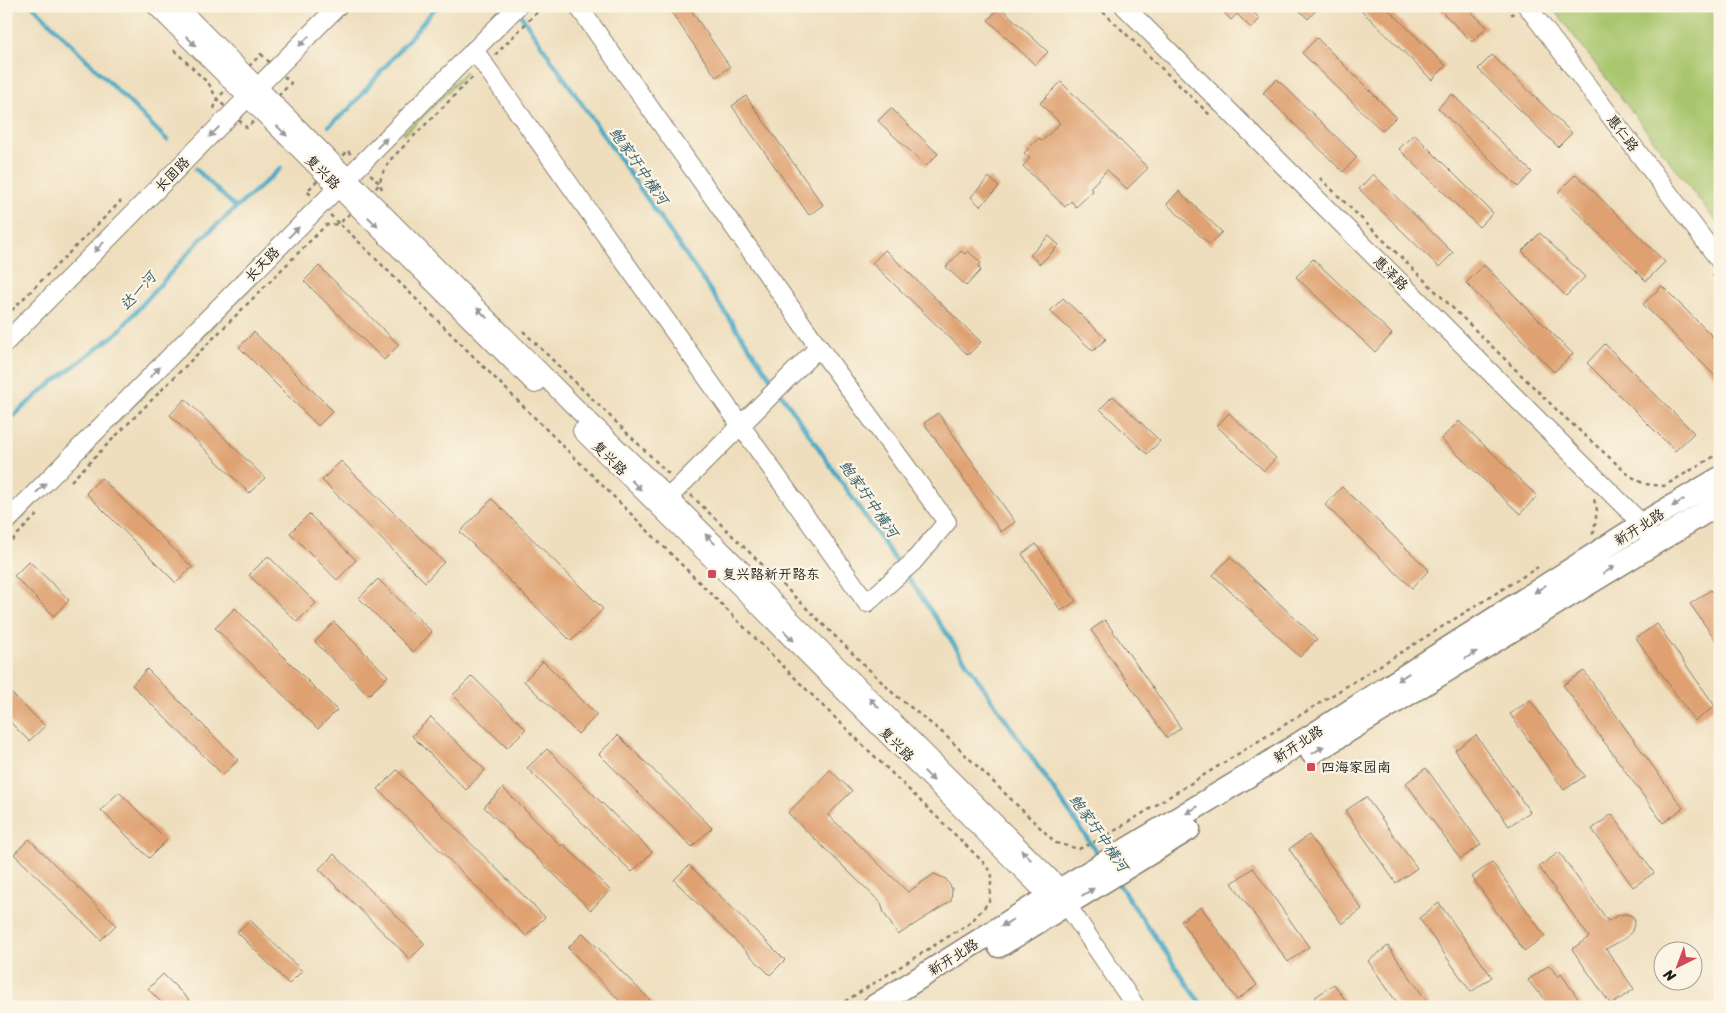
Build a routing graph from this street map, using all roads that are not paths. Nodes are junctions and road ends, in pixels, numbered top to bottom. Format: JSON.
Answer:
{"nodes":[{"id":1,"x":156,"y":6,"type":"edge"},
{"id":2,"x":178,"y":6,"type":"edge"},
{"id":3,"x":338,"y":6,"type":"edge"},
{"id":4,"x":518,"y":6,"type":"edge"},
{"id":5,"x":578,"y":6,"type":"edge"},
{"id":6,"x":1124,"y":6,"type":"edge"},
{"id":7,"x":1527,"y":6,"type":"edge"},
{"id":8,"x":474,"y":50,"type":"junction"},
{"id":9,"x":253,"y":92,"type":"junction"},
{"id":10,"x":343,"y":182,"type":"junction"},
{"id":11,"x":1720,"y":261,"type":"edge"},
{"id":12,"x":6,"y":342,"type":"edge"},
{"id":13,"x":819,"y":347,"type":"junction"},
{"id":14,"x":741,"y":426,"type":"junction"},
{"id":15,"x":1720,"y":478,"type":"edge"},
{"id":16,"x":664,"y":503,"type":"junction"},
{"id":17,"x":1720,"y":503,"type":"edge"},
{"id":18,"x":6,"y":522,"type":"edge"},
{"id":19,"x":1642,"y":524,"type":"junction"},
{"id":20,"x":1652,"y":544,"type":"junction"},
{"id":21,"x":1111,"y":861,"type":"junction"},
{"id":22,"x":1059,"y":897,"type":"junction"},
{"id":23,"x":873,"y":1007,"type":"edge"},
{"id":24,"x":900,"y":1007,"type":"edge"},
{"id":25,"x":1136,"y":1007,"type":"edge"}],
"edges":[{"from":1,"to":9,"type":"street","name":"复兴路","one_way":true},
{"from":2,"to":9,"type":"street","name":"复兴路"},
{"from":3,"to":9,"type":"street","name":"长固路","one_way":true},
{"from":4,"to":8,"type":"street","name":"长天路"},
{"from":5,"to":13,"type":"street"},
{"from":6,"to":19,"type":"street","name":"惠泽路"},
{"from":7,"to":11,"type":"street","name":"惠仁路"},
{"from":10,"to":8,"type":"street","name":"长天路","one_way":true},
{"from":8,"to":14,"type":"street"},
{"from":9,"to":10,"type":"street","name":"复兴路"},
{"from":9,"to":12,"type":"street","name":"长固路","one_way":true},
{"from":10,"to":16,"type":"street","name":"复兴路"},
{"from":18,"to":10,"type":"street","name":"长天路","one_way":true},
{"from":13,"to":14,"type":"street"},
{"from":13,"to":14,"type":"street"},
{"from":14,"to":16,"type":"street"},
{"from":15,"to":19,"type":"main road","name":"新开北路","one_way":true},
{"from":16,"to":22,"type":"street","name":"复兴路"},
{"from":17,"to":20,"type":"main road","name":"新开北路"},
{"from":19,"to":20,"type":"street","name":"惠泽路"},
{"from":19,"to":21,"type":"main road","name":"新开北路","one_way":true},
{"from":21,"to":20,"type":"main road","name":"新开北路","one_way":true},
{"from":21,"to":22,"type":"main road","name":"新开北路"},
{"from":22,"to":23,"type":"main road","name":"新开北路","one_way":true},
{"from":22,"to":24,"type":"main road","name":"新开北路"},
{"from":22,"to":25,"type":"street","name":"复兴路"}]}
